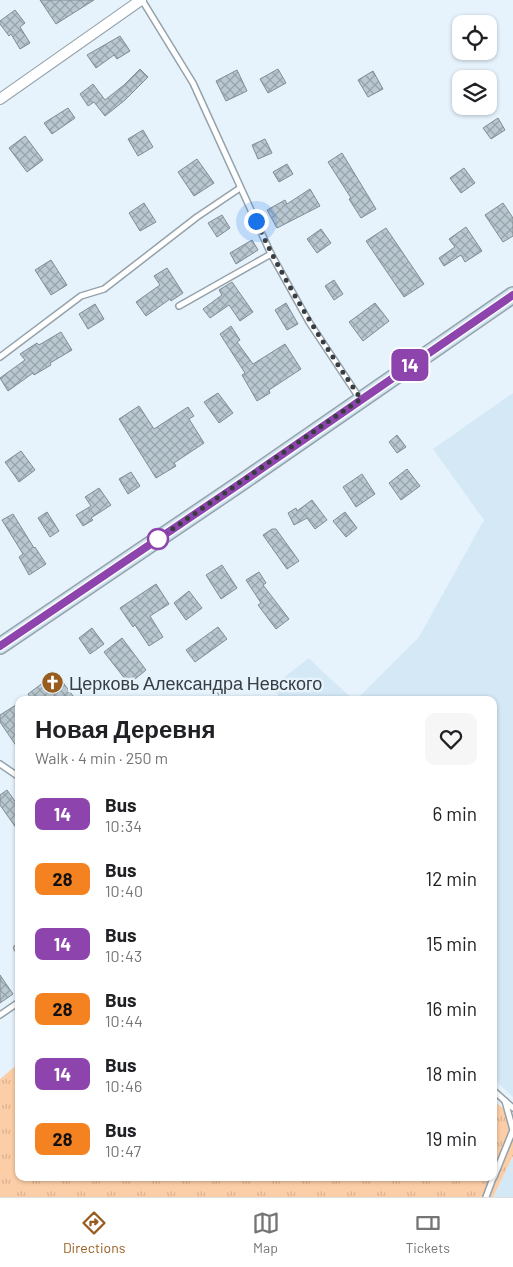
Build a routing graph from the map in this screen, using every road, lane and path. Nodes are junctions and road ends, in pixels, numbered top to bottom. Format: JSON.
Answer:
{"nodes":[{"id":1,"x":141,"y":0,"type":"edge"},
{"id":2,"x":0,"y":99,"type":"edge"},
{"id":3,"x":240,"y":188,"type":"junction"},
{"id":4,"x":271,"y":254,"type":"junction"},
{"id":5,"x":513,"y":295,"type":"edge"},
{"id":6,"x":179,"y":306,"type":"dead end"},
{"id":7,"x":0,"y":357,"type":"edge"},
{"id":8,"x":361,"y":399,"type":"junction"},
{"id":9,"x":0,"y":646,"type":"edge"},
{"id":10,"x":0,"y":764,"type":"edge"},
{"id":11,"x":15,"y":774,"type":"edge"},
{"id":12,"x":15,"y":1005,"type":"edge"},
{"id":13,"x":0,"y":1015,"type":"edge"},
{"id":14,"x":497,"y":1094,"type":"edge"},
{"id":15,"x":505,"y":1101,"type":"junction"},
{"id":16,"x":513,"y":1108,"type":"edge"},
{"id":17,"x":497,"y":1170,"type":"edge"},
{"id":18,"x":492,"y":1181,"type":"edge"},
{"id":19,"x":486,"y":1197,"type":"edge"}],
"edges":[{"from":1,"to":2,"type":"street"},
{"from":1,"to":3,"type":"lane"},
{"from":3,"to":4,"type":"lane"},
{"from":3,"to":7,"type":"lane"},
{"from":4,"to":6,"type":"lane"},
{"from":4,"to":8,"type":"lane"},
{"from":5,"to":8,"type":"main road"},
{"from":8,"to":9,"type":"main road"},
{"from":10,"to":11,"type":"lane"},
{"from":12,"to":13,"type":"lane"},
{"from":14,"to":15,"type":"lane"},
{"from":15,"to":16,"type":"lane"},
{"from":15,"to":17,"type":"lane"},
{"from":18,"to":19,"type":"lane"}]}
